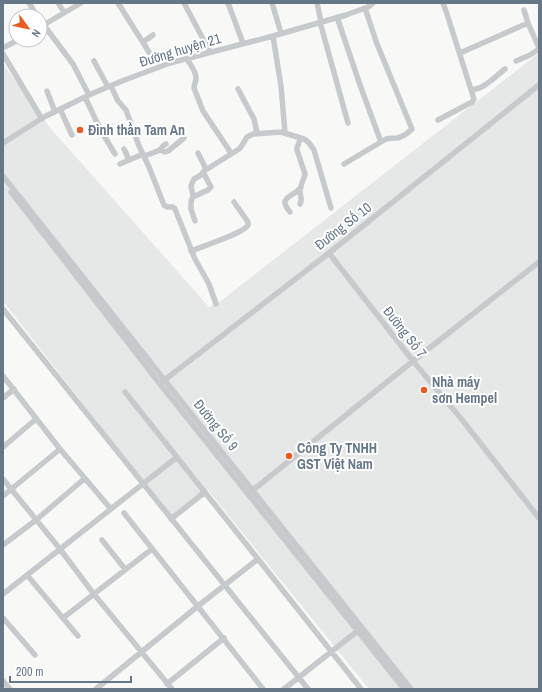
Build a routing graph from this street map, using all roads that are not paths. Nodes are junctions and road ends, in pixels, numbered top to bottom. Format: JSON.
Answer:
{"nodes":[{"id":1,"x":58,"y":3,"type":"edge"},
{"id":2,"x":81,"y":3,"type":"edge"},
{"id":3,"x":118,"y":3,"type":"edge"},
{"id":4,"x":184,"y":3,"type":"edge"},
{"id":5,"x":228,"y":3,"type":"edge"},
{"id":6,"x":272,"y":3,"type":"edge"},
{"id":7,"x":317,"y":3,"type":"edge"},
{"id":8,"x":373,"y":3,"type":"edge"},
{"id":9,"x":443,"y":3,"type":"edge"},
{"id":10,"x":366,"y":6,"type":"edge"},
{"id":11,"x":524,"y":10,"type":"dead end"},
{"id":12,"x":64,"y":12,"type":"junction"},
{"id":13,"x":337,"y":17,"type":"junction"},
{"id":14,"x":48,"y":20,"type":"edge"},
{"id":15,"x":320,"y":22,"type":"junction"},
{"id":16,"x":528,"y":23,"type":"junction"},
{"id":17,"x":48,"y":33,"type":"edge"},
{"id":18,"x":281,"y":33,"type":"junction"},
{"id":19,"x":153,"y":35,"type":"dead end"},
{"id":20,"x":273,"y":36,"type":"junction"},
{"id":21,"x":143,"y":42,"type":"junction"},
{"id":22,"x":243,"y":43,"type":"junction"},
{"id":23,"x":538,"y":45,"type":"edge"},
{"id":24,"x":210,"y":52,"type":"junction"},
{"id":25,"x":460,"y":52,"type":"junction"},
{"id":26,"x":3,"y":54,"type":"edge"},
{"id":27,"x":187,"y":59,"type":"junction"},
{"id":28,"x":154,"y":60,"type":"dead end"},
{"id":29,"x":94,"y":61,"type":"dead end"},
{"id":30,"x":516,"y":61,"type":"dead end"},
{"id":31,"x":505,"y":69,"type":"dead end"},
{"id":32,"x":539,"y":85,"type":"edge"},
{"id":33,"x":110,"y":87,"type":"junction"},
{"id":34,"x":471,"y":89,"type":"junction"},
{"id":35,"x":238,"y":90,"type":"dead end"},
{"id":36,"x":48,"y":91,"type":"dead end"},
{"id":37,"x":87,"y":96,"type":"junction"},
{"id":38,"x":58,"y":111,"type":"junction"},
{"id":39,"x":42,"y":119,"type":"junction"},
{"id":40,"x":438,"y":120,"type":"dead end"},
{"id":41,"x":348,"y":123,"type":"dead end"},
{"id":42,"x":257,"y":133,"type":"junction"},
{"id":43,"x":285,"y":133,"type":"junction"},
{"id":44,"x":72,"y":135,"type":"dead end"},
{"id":45,"x":184,"y":138,"type":"dead end"},
{"id":46,"x":301,"y":138,"type":"junction"},
{"id":47,"x":381,"y":142,"type":"junction"},
{"id":48,"x":3,"y":143,"type":"edge"},
{"id":49,"x":166,"y":144,"type":"dead end"},
{"id":50,"x":124,"y":149,"type":"dead end"},
{"id":51,"x":160,"y":150,"type":"junction"},
{"id":52,"x":198,"y":153,"type":"dead end"},
{"id":53,"x":231,"y":153,"type":"junction"},
{"id":54,"x":115,"y":154,"type":"dead end"},
{"id":55,"x":144,"y":155,"type":"junction"},
{"id":56,"x":129,"y":160,"type":"junction"},
{"id":57,"x":120,"y":164,"type":"dead end"},
{"id":58,"x":344,"y":164,"type":"dead end"},
{"id":59,"x":204,"y":171,"type":"junction"},
{"id":60,"x":3,"y":176,"type":"edge"},
{"id":61,"x":3,"y":182,"type":"edge"},
{"id":62,"x":301,"y":187,"type":"junction"},
{"id":63,"x":193,"y":197,"type":"junction"},
{"id":64,"x":234,"y":202,"type":"dead end"},
{"id":65,"x":300,"y":204,"type":"dead end"},
{"id":66,"x":331,"y":208,"type":"dead end"},
{"id":67,"x":290,"y":212,"type":"dead end"},
{"id":68,"x":195,"y":221,"type":"dead end"},
{"id":69,"x":191,"y":251,"type":"junction"},
{"id":70,"x":329,"y":253,"type":"junction"},
{"id":71,"x":539,"y":262,"type":"edge"},
{"id":72,"x":216,"y":304,"type":"dead end"},
{"id":73,"x":3,"y":309,"type":"edge"},
{"id":74,"x":413,"y":362,"type":"junction"},
{"id":75,"x":3,"y":376,"type":"edge"},
{"id":76,"x":162,"y":382,"type":"junction"},
{"id":77,"x":14,"y":389,"type":"junction"},
{"id":78,"x":125,"y":392,"type":"dead end"},
{"id":79,"x":3,"y":398,"type":"edge"},
{"id":80,"x":36,"y":419,"type":"junction"},
{"id":81,"x":3,"y":447,"type":"edge"},
{"id":82,"x":60,"y":449,"type":"junction"},
{"id":83,"x":177,"y":457,"type":"junction"},
{"id":84,"x":84,"y":478,"type":"junction"},
{"id":85,"x":3,"y":479,"type":"edge"},
{"id":86,"x":143,"y":483,"type":"junction"},
{"id":87,"x":12,"y":490,"type":"junction"},
{"id":88,"x":253,"y":490,"type":"junction"},
{"id":89,"x":205,"y":492,"type":"junction"},
{"id":90,"x":3,"y":496,"type":"edge"},
{"id":91,"x":111,"y":509,"type":"junction"},
{"id":92,"x":124,"y":513,"type":"dead end"},
{"id":93,"x":539,"y":518,"type":"edge"},
{"id":94,"x":171,"y":519,"type":"junction"},
{"id":95,"x":36,"y":520,"type":"junction"},
{"id":96,"x":102,"y":540,"type":"dead end"},
{"id":97,"x":3,"y":545,"type":"edge"},
{"id":98,"x":60,"y":549,"type":"junction"},
{"id":99,"x":152,"y":549,"type":"junction"},
{"id":100,"x":258,"y":559,"type":"junction"},
{"id":101,"x":125,"y":569,"type":"junction"},
{"id":102,"x":28,"y":575,"type":"junction"},
{"id":103,"x":225,"y":585,"type":"junction"},
{"id":104,"x":94,"y":593,"type":"junction"},
{"id":105,"x":3,"y":594,"type":"edge"},
{"id":106,"x":198,"y":606,"type":"junction"},
{"id":107,"x":3,"y":618,"type":"edge"},
{"id":108,"x":63,"y":618,"type":"junction"},
{"id":109,"x":360,"y":629,"type":"junction"},
{"id":110,"x":78,"y":636,"type":"dead end"},
{"id":111,"x":224,"y":638,"type":"junction"},
{"id":112,"x":141,"y":652,"type":"junction"},
{"id":113,"x":332,"y":652,"type":"junction"},
{"id":114,"x":35,"y":655,"type":"dead end"},
{"id":115,"x":299,"y":677,"type":"junction"},
{"id":116,"x":3,"y":681,"type":"edge"},
{"id":117,"x":167,"y":684,"type":"junction"},
{"id":118,"x":10,"y":689,"type":"edge"},
{"id":119,"x":96,"y":689,"type":"edge"},
{"id":120,"x":172,"y":689,"type":"edge"},
{"id":121,"x":263,"y":689,"type":"edge"},
{"id":122,"x":284,"y":689,"type":"edge"},
{"id":123,"x":308,"y":689,"type":"edge"},
{"id":124,"x":361,"y":689,"type":"edge"},
{"id":125,"x":404,"y":689,"type":"edge"},
{"id":126,"x":411,"y":689,"type":"edge"}],
"edges":[{"from":1,"to":12,"type":"street"},
{"from":2,"to":12,"type":"street"},
{"from":3,"to":21,"type":"street"},
{"from":4,"to":24,"type":"street"},
{"from":5,"to":22,"type":"street"},
{"from":6,"to":18,"type":"street"},
{"from":7,"to":15,"type":"street"},
{"from":8,"to":10,"type":"street","name":"Đường huyện 21"},
{"from":9,"to":25,"type":"street"},
{"from":10,"to":13,"type":"street","name":"Đường huyện 21"},
{"from":10,"to":47,"type":"street"},
{"from":11,"to":16,"type":"street"},
{"from":12,"to":14,"type":"street"},
{"from":13,"to":15,"type":"street","name":"Đường huyện 21"},
{"from":13,"to":47,"type":"street"},
{"from":15,"to":18,"type":"street","name":"Đường huyện 21"},
{"from":15,"to":41,"type":"street"},
{"from":16,"to":23,"type":"street"},
{"from":16,"to":25,"type":"street"},
{"from":17,"to":37,"type":"street"},
{"from":18,"to":20,"type":"street","name":"Đường huyện 21"},
{"from":19,"to":21,"type":"street"},
{"from":20,"to":22,"type":"street","name":"Đường huyện 21"},
{"from":20,"to":43,"type":"street"},
{"from":21,"to":28,"type":"street"},
{"from":22,"to":24,"type":"street","name":"Đường huyện 21"},
{"from":23,"to":30,"type":"street"},
{"from":24,"to":27,"type":"street","name":"Đường huyện 21"},
{"from":25,"to":34,"type":"street"},
{"from":26,"to":39,"type":"street"},
{"from":27,"to":33,"type":"street","name":"Đường huyện 21"},
{"from":27,"to":53,"type":"street"},
{"from":29,"to":33,"type":"street"},
{"from":31,"to":34,"type":"street"},
{"from":32,"to":70,"type":"street","name":"Đường Số 10"},
{"from":33,"to":37,"type":"street","name":"Đường huyện 21"},
{"from":33,"to":55,"type":"street"},
{"from":34,"to":40,"type":"street"},
{"from":35,"to":42,"type":"street"},
{"from":36,"to":38,"type":"street"},
{"from":37,"to":38,"type":"street","name":"Đường huyện 21"},
{"from":37,"to":54,"type":"street"},
{"from":38,"to":39,"type":"street","name":"Đường huyện 21"},
{"from":38,"to":44,"type":"street"},
{"from":39,"to":48,"type":"street","name":"Đường huyện 21"},
{"from":42,"to":43,"type":"street"},
{"from":42,"to":53,"type":"street"},
{"from":43,"to":46,"type":"street"},
{"from":45,"to":51,"type":"street"},
{"from":46,"to":62,"type":"street"},
{"from":46,"to":66,"type":"street"},
{"from":47,"to":58,"type":"street"},
{"from":49,"to":51,"type":"street"},
{"from":50,"to":56,"type":"street"},
{"from":51,"to":55,"type":"street"},
{"from":52,"to":59,"type":"street"},
{"from":53,"to":59,"type":"street"},
{"from":55,"to":56,"type":"street"},
{"from":55,"to":69,"type":"street"},
{"from":56,"to":57,"type":"street"},
{"from":59,"to":63,"type":"street"},
{"from":59,"to":63,"type":"street"},
{"from":60,"to":76,"type":"street","name":"Đường Số 9"},
{"from":61,"to":76,"type":"street","name":"Đường Số 9"},
{"from":62,"to":65,"type":"street"},
{"from":62,"to":67,"type":"street"},
{"from":63,"to":68,"type":"street"},
{"from":64,"to":69,"type":"street"},
{"from":69,"to":72,"type":"street"},
{"from":70,"to":74,"type":"street","name":"Đường Số 7"},
{"from":70,"to":76,"type":"street","name":"Đường Số 10"},
{"from":71,"to":74,"type":"street"},
{"from":73,"to":86,"type":"street"},
{"from":74,"to":88,"type":"street"},
{"from":74,"to":93,"type":"street","name":"Đường Số 7"},
{"from":75,"to":77,"type":"street"},
{"from":76,"to":88,"type":"street","name":"Đường Số 9"},
{"from":76,"to":109,"type":"street","name":"Đường Số 9"},
{"from":77,"to":79,"type":"street"},
{"from":77,"to":80,"type":"street"},
{"from":78,"to":83,"type":"street"},
{"from":80,"to":81,"type":"street"},
{"from":80,"to":82,"type":"street"},
{"from":82,"to":84,"type":"street"},
{"from":82,"to":87,"type":"street"},
{"from":83,"to":86,"type":"street"},
{"from":83,"to":89,"type":"street"},
{"from":84,"to":91,"type":"street"},
{"from":84,"to":95,"type":"street"},
{"from":85,"to":87,"type":"street"},
{"from":86,"to":91,"type":"street"},
{"from":86,"to":94,"type":"street"},
{"from":87,"to":90,"type":"street"},
{"from":87,"to":95,"type":"street"},
{"from":88,"to":109,"type":"street","name":"Đường Số 9"},
{"from":89,"to":94,"type":"street"},
{"from":89,"to":100,"type":"street"},
{"from":91,"to":98,"type":"street"},
{"from":92,"to":99,"type":"street"},
{"from":94,"to":103,"type":"street"},
{"from":95,"to":97,"type":"street"},
{"from":95,"to":98,"type":"street"},
{"from":96,"to":101,"type":"street"},
{"from":98,"to":102,"type":"street"},
{"from":98,"to":104,"type":"street"},
{"from":99,"to":101,"type":"street"},
{"from":99,"to":106,"type":"street"},
{"from":100,"to":103,"type":"street"},
{"from":100,"to":113,"type":"street"},
{"from":101,"to":104,"type":"street"},
{"from":102,"to":105,"type":"street"},
{"from":102,"to":108,"type":"street"},
{"from":103,"to":106,"type":"street"},
{"from":103,"to":115,"type":"street"},
{"from":104,"to":108,"type":"street"},
{"from":104,"to":112,"type":"street"},
{"from":106,"to":111,"type":"street"},
{"from":106,"to":112,"type":"street"},
{"from":107,"to":114,"type":"street"},
{"from":108,"to":110,"type":"street"},
{"from":109,"to":113,"type":"street"},
{"from":109,"to":125,"type":"street","name":"Đường Số 9"},
{"from":109,"to":126,"type":"street","name":"Đường Số 9"},
{"from":111,"to":117,"type":"street"},
{"from":111,"to":121,"type":"street"},
{"from":112,"to":117,"type":"street"},
{"from":112,"to":119,"type":"street"},
{"from":113,"to":115,"type":"street"},
{"from":113,"to":124,"type":"street"},
{"from":115,"to":122,"type":"street"},
{"from":115,"to":123,"type":"street"},
{"from":116,"to":118,"type":"street"},
{"from":117,"to":120,"type":"street"}]}
